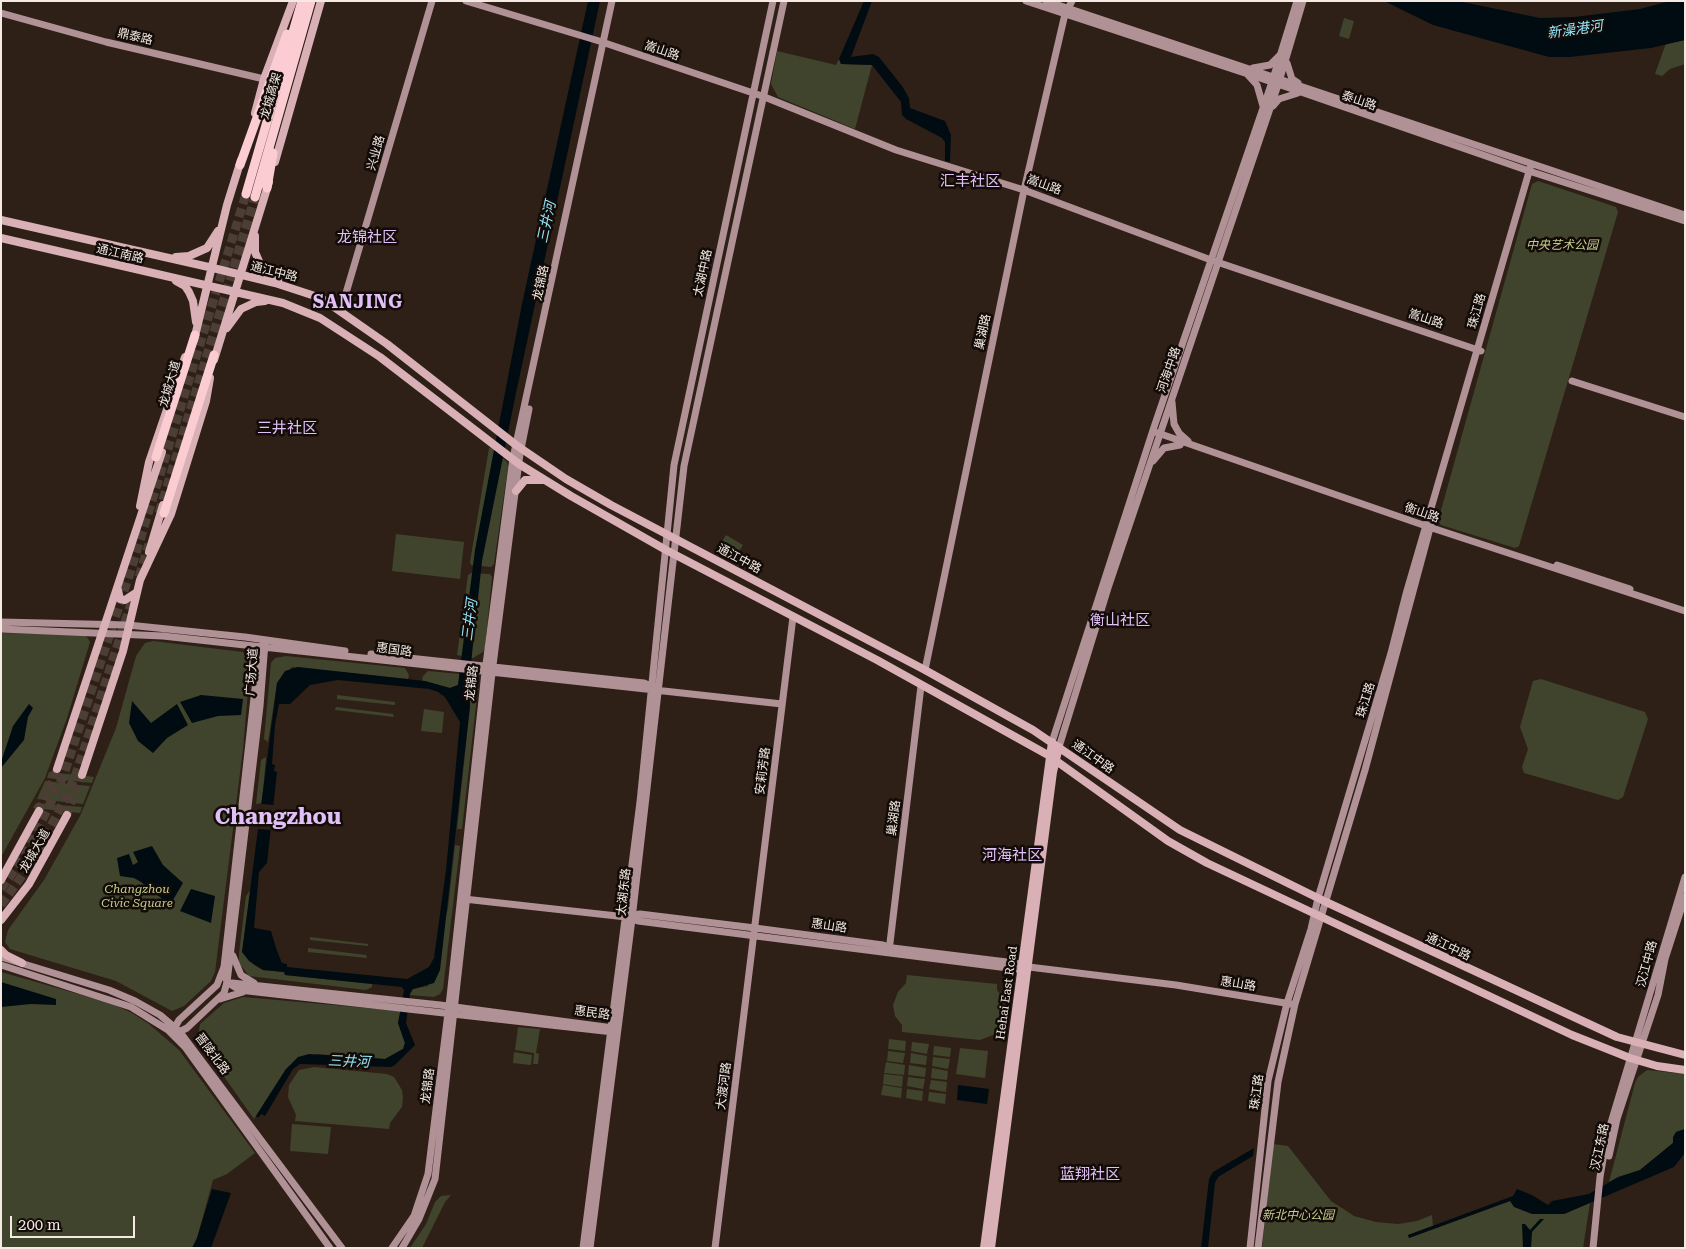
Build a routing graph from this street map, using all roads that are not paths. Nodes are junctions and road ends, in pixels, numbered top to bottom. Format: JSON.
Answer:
{"nodes":[{"id":1,"x":293,"y":1,"type":"edge"},
{"id":2,"x":300,"y":1,"type":"edge"},
{"id":3,"x":312,"y":1,"type":"edge"},
{"id":4,"x":321,"y":1,"type":"edge"},
{"id":5,"x":432,"y":1,"type":"edge"},
{"id":6,"x":466,"y":1,"type":"edge"},
{"id":7,"x":612,"y":1,"type":"edge"},
{"id":8,"x":616,"y":1,"type":"edge"},
{"id":9,"x":773,"y":1,"type":"edge"},
{"id":10,"x":784,"y":1,"type":"edge"},
{"id":11,"x":1026,"y":1,"type":"edge"},
{"id":12,"x":1046,"y":1,"type":"edge"},
{"id":13,"x":1297,"y":1,"type":"edge"},
{"id":14,"x":1303,"y":1,"type":"edge"},
{"id":15,"x":1068,"y":8,"type":"edge"},
{"id":16,"x":1,"y":13,"type":"edge"},
{"id":17,"x":603,"y":42,"type":"junction"},
{"id":18,"x":1283,"y":56,"type":"junction"},
{"id":19,"x":1248,"y":71,"type":"junction"},
{"id":20,"x":264,"y":79,"type":"junction"},
{"id":21,"x":1276,"y":81,"type":"junction"},
{"id":22,"x":1302,"y":90,"type":"junction"},
{"id":23,"x":752,"y":93,"type":"junction"},
{"id":24,"x":762,"y":96,"type":"junction"},
{"id":25,"x":1267,"y":108,"type":"junction"},
{"id":26,"x":240,"y":165,"type":"junction"},
{"id":27,"x":1532,"y":169,"type":"junction"},
{"id":28,"x":267,"y":188,"type":"junction"},
{"id":29,"x":1024,"y":190,"type":"junction"},
{"id":30,"x":227,"y":205,"type":"junction"},
{"id":31,"x":1685,"y":216,"type":"edge"},
{"id":32,"x":1,"y":220,"type":"edge"},
{"id":33,"x":1685,"y":221,"type":"edge"},
{"id":34,"x":256,"y":227,"type":"junction"},
{"id":35,"x":1,"y":238,"type":"edge"},
{"id":36,"x":156,"y":256,"type":"junction"},
{"id":37,"x":1214,"y":261,"type":"junction"},
{"id":38,"x":213,"y":268,"type":"junction"},
{"id":39,"x":155,"y":274,"type":"junction"},
{"id":40,"x":241,"y":276,"type":"junction"},
{"id":41,"x":209,"y":285,"type":"junction"},
{"id":42,"x":298,"y":290,"type":"junction"},
{"id":43,"x":234,"y":293,"type":"junction"},
{"id":44,"x":275,"y":301,"type":"junction"},
{"id":45,"x":342,"y":310,"type":"junction"},
{"id":46,"x":196,"y":332,"type":"junction"},
{"id":47,"x":222,"y":336,"type":"junction"},
{"id":48,"x":1480,"y":350,"type":"junction"},
{"id":49,"x":214,"y":355,"type":"junction"},
{"id":50,"x":1572,"y":381,"type":"dead end"},
{"id":51,"x":1172,"y":394,"type":"junction"},
{"id":52,"x":1685,"y":417,"type":"edge"},
{"id":53,"x":1156,"y":431,"type":"junction"},
{"id":54,"x":1187,"y":443,"type":"junction"},
{"id":55,"x":519,"y":447,"type":"junction"},
{"id":56,"x":156,"y":457,"type":"dead end"},
{"id":57,"x":513,"y":459,"type":"junction"},
{"id":58,"x":1146,"y":475,"type":"junction"},
{"id":59,"x":541,"y":478,"type":"junction"},
{"id":60,"x":516,"y":491,"type":"junction"},
{"id":61,"x":164,"y":513,"type":"dead end"},
{"id":62,"x":1429,"y":525,"type":"junction"},
{"id":63,"x":666,"y":534,"type":"junction"},
{"id":64,"x":676,"y":539,"type":"junction"},
{"id":65,"x":669,"y":552,"type":"junction"},
{"id":66,"x":118,"y":590,"type":"junction"},
{"id":67,"x":137,"y":592,"type":"junction"},
{"id":68,"x":1685,"y":607,"type":"edge"},
{"id":69,"x":1685,"y":611,"type":"edge"},
{"id":70,"x":793,"y":618,"type":"junction"},
{"id":71,"x":1,"y":622,"type":"edge"},
{"id":72,"x":103,"y":628,"type":"junction"},
{"id":73,"x":1,"y":629,"type":"edge"},
{"id":74,"x":127,"y":629,"type":"junction"},
{"id":75,"x":264,"y":645,"type":"junction"},
{"id":76,"x":489,"y":670,"type":"junction"},
{"id":77,"x":925,"y":670,"type":"junction"},
{"id":78,"x":921,"y":686,"type":"junction"},
{"id":79,"x":654,"y":689,"type":"junction"},
{"id":80,"x":782,"y":704,"type":"junction"},
{"id":81,"x":1052,"y":742,"type":"junction"},
{"id":82,"x":1059,"y":747,"type":"junction"},
{"id":83,"x":1052,"y":757,"type":"junction"},
{"id":84,"x":57,"y":769,"type":"tunnel mouth"},
{"id":85,"x":82,"y":775,"type":"tunnel mouth"},
{"id":86,"x":39,"y":811,"type":"tunnel mouth"},
{"id":87,"x":67,"y":815,"type":"tunnel mouth"},
{"id":88,"x":1685,"y":877,"type":"edge"},
{"id":89,"x":1,"y":880,"type":"edge"},
{"id":90,"x":635,"y":892,"type":"junction"},
{"id":91,"x":1685,"y":897,"type":"edge"},
{"id":92,"x":464,"y":899,"type":"junction"},
{"id":93,"x":1322,"y":900,"type":"junction"},
{"id":94,"x":1318,"y":915,"type":"junction"},
{"id":95,"x":630,"y":917,"type":"junction"},
{"id":96,"x":651,"y":919,"type":"junction"},
{"id":97,"x":2,"y":920,"type":"edge"},
{"id":98,"x":755,"y":931,"type":"junction"},
{"id":99,"x":630,"y":941,"type":"junction"},
{"id":100,"x":232,"y":947,"type":"junction"},
{"id":101,"x":1,"y":950,"type":"edge"},
{"id":102,"x":889,"y":950,"type":"junction"},
{"id":103,"x":1,"y":957,"type":"edge"},
{"id":104,"x":22,"y":963,"type":"junction"},
{"id":105,"x":1,"y":965,"type":"edge"},
{"id":106,"x":224,"y":967,"type":"junction"},
{"id":107,"x":1024,"y":967,"type":"junction"},
{"id":108,"x":227,"y":982,"type":"junction"},
{"id":109,"x":217,"y":985,"type":"junction"},
{"id":110,"x":262,"y":986,"type":"junction"},
{"id":111,"x":248,"y":991,"type":"junction"},
{"id":112,"x":212,"y":1004,"type":"junction"},
{"id":113,"x":400,"y":1004,"type":"junction"},
{"id":114,"x":1291,"y":1004,"type":"junction"},
{"id":115,"x":452,"y":1010,"type":"junction"},
{"id":116,"x":189,"y":1011,"type":"junction"},
{"id":117,"x":196,"y":1020,"type":"junction"},
{"id":118,"x":611,"y":1030,"type":"junction"},
{"id":119,"x":618,"y":1030,"type":"junction"},
{"id":120,"x":175,"y":1031,"type":"junction"},
{"id":121,"x":1638,"y":1044,"type":"junction"},
{"id":122,"x":1685,"y":1054,"type":"edge"},
{"id":123,"x":1635,"y":1057,"type":"junction"},
{"id":124,"x":1685,"y":1070,"type":"edge"},
{"id":125,"x":330,"y":1248,"type":"edge"},
{"id":126,"x":342,"y":1248,"type":"edge"},
{"id":127,"x":392,"y":1248,"type":"edge"},
{"id":128,"x":402,"y":1248,"type":"edge"},
{"id":129,"x":583,"y":1248,"type":"edge"},
{"id":130,"x":590,"y":1248,"type":"edge"},
{"id":131,"x":715,"y":1248,"type":"edge"},
{"id":132,"x":984,"y":1248,"type":"edge"},
{"id":133,"x":991,"y":1248,"type":"edge"},
{"id":134,"x":1250,"y":1248,"type":"edge"},
{"id":135,"x":1258,"y":1248,"type":"edge"},
{"id":136,"x":1595,"y":1248,"type":"edge"}],
"edges":[{"from":1,"to":20,"type":"main road","name":"龙城大道"},
{"from":2,"to":3,"type":"highway","name":"龙城高架"},
{"from":2,"to":26,"type":"highway"},
{"from":3,"to":28,"type":"highway"},
{"from":4,"to":28,"type":"main road"},
{"from":5,"to":45,"type":"street","name":"兴业路"},
{"from":6,"to":17,"type":"street","name":"嵩山路"},
{"from":7,"to":17,"type":"street","name":"龙锦路"},
{"from":8,"to":17,"type":"street","name":"龙锦路"},
{"from":9,"to":23,"type":"street","name":"太湖中路"},
{"from":10,"to":24,"type":"street","name":"太湖中路"},
{"from":11,"to":15,"type":"street","name":"泰山路"},
{"from":12,"to":15,"type":"street","name":"泰山路"},
{"from":13,"to":18,"type":"street","name":"河海中路"},
{"from":14,"to":18,"type":"street","name":"河海中路"},
{"from":15,"to":19,"type":"street","name":"泰山路"},
{"from":15,"to":29,"type":"street","name":"巢湖路"},
{"from":16,"to":20,"type":"street","name":"鼎泰路"},
{"from":17,"to":23,"type":"street","name":"嵩山路"},
{"from":17,"to":55,"type":"street","name":"龙锦路"},
{"from":18,"to":19,"type":"street"},
{"from":18,"to":21,"type":"street","name":"河海中路"},
{"from":18,"to":22,"type":"street"},
{"from":19,"to":21,"type":"street","name":"泰山路"},
{"from":19,"to":25,"type":"street"},
{"from":20,"to":26,"type":"main road","name":"龙城大道"},
{"from":21,"to":22,"type":"street","name":"泰山路"},
{"from":21,"to":25,"type":"street","name":"河海中路"},
{"from":22,"to":25,"type":"street"},
{"from":22,"to":27,"type":"street","name":"泰山路"},
{"from":23,"to":24,"type":"street","name":"嵩山路"},
{"from":23,"to":63,"type":"street","name":"太湖中路"},
{"from":24,"to":29,"type":"street","name":"嵩山路"},
{"from":24,"to":64,"type":"street","name":"太湖中路"},
{"from":25,"to":37,"type":"street","name":"河海中路"},
{"from":26,"to":30,"type":"main road","name":"龙城大道"},
{"from":27,"to":31,"type":"street","name":"泰山路"},
{"from":27,"to":33,"type":"street","name":"泰山路"},
{"from":27,"to":48,"type":"street","name":"珠江路"},
{"from":28,"to":34,"type":"main road"},
{"from":29,"to":37,"type":"street","name":"嵩山路"},
{"from":29,"to":77,"type":"street","name":"巢湖路"},
{"from":30,"to":36,"type":"main road"},
{"from":30,"to":38,"type":"main road","name":"龙城大道"},
{"from":32,"to":36,"type":"main road","name":"通江南路"},
{"from":34,"to":40,"type":"main road"},
{"from":34,"to":42,"type":"main road"},
{"from":35,"to":39,"type":"main road","name":"通江南路"},
{"from":36,"to":38,"type":"main road","name":"通江南路"},
{"from":37,"to":48,"type":"street","name":"嵩山路"},
{"from":37,"to":51,"type":"street","name":"河海中路"},
{"from":37,"to":53,"type":"street","name":"河海中路"},
{"from":38,"to":40,"type":"main road","name":"通江中路"},
{"from":38,"to":41,"type":"main road","name":"龙城大道"},
{"from":39,"to":41,"type":"main road","name":"通江南路"},
{"from":39,"to":46,"type":"main road"},
{"from":40,"to":42,"type":"main road","name":"通江中路"},
{"from":40,"to":43,"type":"main road"},
{"from":41,"to":43,"type":"main road","name":"通江南路"},
{"from":41,"to":46,"type":"main road","name":"龙城大道"},
{"from":42,"to":45,"type":"main road","name":"通江中路"},
{"from":43,"to":44,"type":"main road"},
{"from":43,"to":47,"type":"main road"},
{"from":44,"to":47,"type":"main road"},
{"from":44,"to":57,"type":"main road","name":"通江中路"},
{"from":45,"to":55,"type":"main road","name":"通江中路"},
{"from":46,"to":56,"type":"highway"},
{"from":46,"to":66,"type":"main road","name":"龙城大道"},
{"from":47,"to":49,"type":"main road"},
{"from":48,"to":62,"type":"street","name":"珠江路"},
{"from":49,"to":61,"type":"highway"},
{"from":49,"to":67,"type":"main road"},
{"from":50,"to":52,"type":"street"},
{"from":51,"to":53,"type":"street","name":"河海中路"},
{"from":51,"to":54,"type":"street"},
{"from":53,"to":54,"type":"street","name":"衡山路"},
{"from":53,"to":58,"type":"street","name":"河海中路"},
{"from":53,"to":81,"type":"street","name":"河海中路"},
{"from":54,"to":58,"type":"street"},
{"from":54,"to":62,"type":"street","name":"衡山路"},
{"from":55,"to":57,"type":"street","name":"龙锦路"},
{"from":55,"to":63,"type":"main road","name":"通江中路"},
{"from":57,"to":59,"type":"main road","name":"通江中路"},
{"from":57,"to":60,"type":"street","name":"龙锦路"},
{"from":57,"to":76,"type":"street","name":"龙锦路"},
{"from":58,"to":82,"type":"street","name":"河海中路"},
{"from":59,"to":60,"type":"main road"},
{"from":59,"to":65,"type":"main road","name":"通江中路"},
{"from":60,"to":76,"type":"street","name":"龙锦路"},
{"from":62,"to":68,"type":"street","name":"衡山路"},
{"from":62,"to":69,"type":"street","name":"衡山路"},
{"from":62,"to":93,"type":"street","name":"珠江路"},
{"from":63,"to":64,"type":"main road","name":"通江中路"},
{"from":63,"to":65,"type":"street","name":"太湖中路"},
{"from":64,"to":65,"type":"street","name":"太湖东路"},
{"from":64,"to":77,"type":"main road","name":"通江中路"},
{"from":65,"to":70,"type":"main road","name":"通江中路"},
{"from":65,"to":79,"type":"street","name":"太湖东路"},
{"from":66,"to":67,"type":"main road"},
{"from":66,"to":72,"type":"main road","name":"龙城大道"},
{"from":67,"to":74,"type":"main road"},
{"from":70,"to":78,"type":"main road","name":"通江中路"},
{"from":70,"to":80,"type":"street","name":"安莉芳路"},
{"from":71,"to":72,"type":"street"},
{"from":72,"to":73,"type":"street","name":"惠国路"},
{"from":72,"to":74,"type":"street","name":"惠国路"},
{"from":72,"to":84,"type":"main road","name":"龙城大道"},
{"from":74,"to":75,"type":"street","name":"惠国路"},
{"from":74,"to":85,"type":"main road"},
{"from":75,"to":76,"type":"street","name":"惠国路"},
{"from":75,"to":100,"type":"street","name":"广场大道"},
{"from":75,"to":106,"type":"street","name":"广场大道"},
{"from":76,"to":79,"type":"street"},
{"from":76,"to":92,"type":"street","name":"龙锦路"},
{"from":77,"to":81,"type":"main road","name":"通江中路"},
{"from":78,"to":83,"type":"main road","name":"通江中路"},
{"from":78,"to":102,"type":"street","name":"巢湖路"},
{"from":79,"to":80,"type":"street"},
{"from":79,"to":90,"type":"street","name":"太湖东路"},
{"from":79,"to":95,"type":"street","name":"太湖东路"},
{"from":80,"to":98,"type":"street","name":"安莉芳路"},
{"from":81,"to":82,"type":"main road","name":"通江中路"},
{"from":81,"to":83,"type":"main road","name":"Hehai East Road"},
{"from":82,"to":83,"type":"main road","name":"Hehai East Road"},
{"from":82,"to":93,"type":"main road","name":"通江中路"},
{"from":83,"to":94,"type":"main road","name":"通江中路"},
{"from":83,"to":107,"type":"main road","name":"Hehai East Road"},
{"from":86,"to":89,"type":"main road","name":"龙城大道"},
{"from":87,"to":97,"type":"main road","name":"龙城大道"},
{"from":88,"to":121,"type":"street","name":"汉江中路"},
{"from":90,"to":95,"type":"street","name":"太湖东路"},
{"from":90,"to":96,"type":"street"},
{"from":91,"to":121,"type":"street","name":"汉江中路"},
{"from":92,"to":95,"type":"street","name":"惠山路"},
{"from":92,"to":115,"type":"street","name":"龙锦路"},
{"from":93,"to":94,"type":"street","name":"珠江路"},
{"from":93,"to":121,"type":"main road","name":"通江中路"},
{"from":94,"to":114,"type":"street","name":"珠江路"},
{"from":94,"to":123,"type":"main road","name":"通江中路"},
{"from":95,"to":96,"type":"street","name":"惠山路"},
{"from":95,"to":99,"type":"street","name":"太湖东路"},
{"from":95,"to":118,"type":"street","name":"太湖东路"},
{"from":96,"to":98,"type":"street","name":"惠山路"},
{"from":96,"to":99,"type":"street"},
{"from":98,"to":102,"type":"street","name":"惠山路"},
{"from":98,"to":131,"type":"street","name":"大渡河路"},
{"from":99,"to":119,"type":"street","name":"太湖东路"},
{"from":100,"to":108,"type":"street","name":"广场大道"},
{"from":100,"to":110,"type":"street"},
{"from":101,"to":104,"type":"main road"},
{"from":102,"to":107,"type":"street","name":"惠山路"},
{"from":103,"to":104,"type":"street","name":"晋陵北路"},
{"from":104,"to":120,"type":"street","name":"晋陵北路"},
{"from":105,"to":120,"type":"street","name":"晋陵北路"},
{"from":106,"to":108,"type":"street"},
{"from":106,"to":109,"type":"street","name":"广场大道"},
{"from":107,"to":114,"type":"street","name":"惠山路"},
{"from":107,"to":132,"type":"main road","name":"Hehai East Road"},
{"from":107,"to":133,"type":"main road","name":"Hehai East Road"},
{"from":108,"to":109,"type":"street","name":"惠民路"},
{"from":108,"to":110,"type":"street","name":"惠民路"},
{"from":108,"to":111,"type":"street","name":"惠民路"},
{"from":108,"to":112,"type":"street","name":"广场大道"},
{"from":109,"to":116,"type":"street","name":"广场大道"},
{"from":110,"to":113,"type":"street","name":"惠民路"},
{"from":111,"to":112,"type":"street"},
{"from":111,"to":113,"type":"street","name":"惠民路"},
{"from":112,"to":117,"type":"street","name":"广场大道"},
{"from":113,"to":115,"type":"street","name":"惠民路"},
{"from":114,"to":134,"type":"street","name":"珠江路"},
{"from":114,"to":135,"type":"street","name":"珠江路"},
{"from":115,"to":118,"type":"street","name":"惠民路"},
{"from":115,"to":127,"type":"street","name":"龙锦路"},
{"from":115,"to":128,"type":"street","name":"龙锦路"},
{"from":116,"to":117,"type":"street"},
{"from":116,"to":120,"type":"street","name":"广场大道"},
{"from":117,"to":120,"type":"street","name":"广场大道"},
{"from":118,"to":119,"type":"street","name":"惠民路"},
{"from":118,"to":129,"type":"street","name":"太湖东路"},
{"from":119,"to":130,"type":"street","name":"太湖东路"},
{"from":120,"to":125,"type":"street","name":"晋陵北路"},
{"from":120,"to":126,"type":"street","name":"晋陵北路"},
{"from":121,"to":122,"type":"main road","name":"通江中路"},
{"from":121,"to":123,"type":"street","name":"汉江中路"},
{"from":123,"to":124,"type":"main road","name":"通江中路"},
{"from":123,"to":136,"type":"street","name":"汉江东路"}]}
